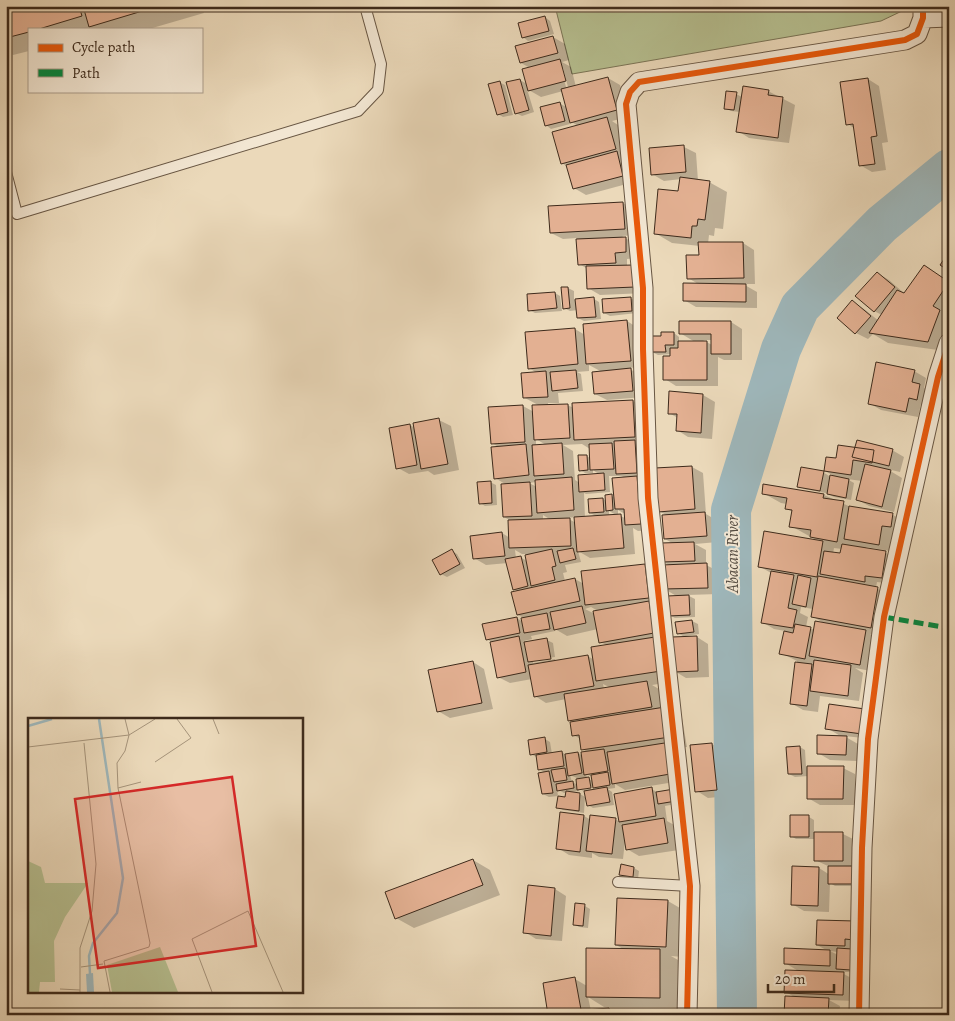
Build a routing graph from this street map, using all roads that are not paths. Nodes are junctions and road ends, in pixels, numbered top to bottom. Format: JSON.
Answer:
{"nodes":[{"id":1,"x":365,"y":6,"type":"edge"},
{"id":2,"x":923,"y":12,"type":"edge"},
{"id":3,"x":949,"y":17,"type":"edge"},
{"id":4,"x":6,"y":172,"type":"edge"},
{"id":5,"x":949,"y":343,"type":"edge"},
{"id":6,"x":618,"y":882,"type":"dead end"},
{"id":7,"x":690,"y":886,"type":"junction"},
{"id":8,"x":687,"y":1015,"type":"edge"},
{"id":9,"x":859,"y":1015,"type":"edge"}],
"edges":[{"from":1,"to":4,"type":"lane"},
{"from":2,"to":3,"type":"street"},
{"from":2,"to":7,"type":"street"},
{"from":5,"to":9,"type":"street"},
{"from":6,"to":7,"type":"lane"},
{"from":7,"to":8,"type":"street"}]}
